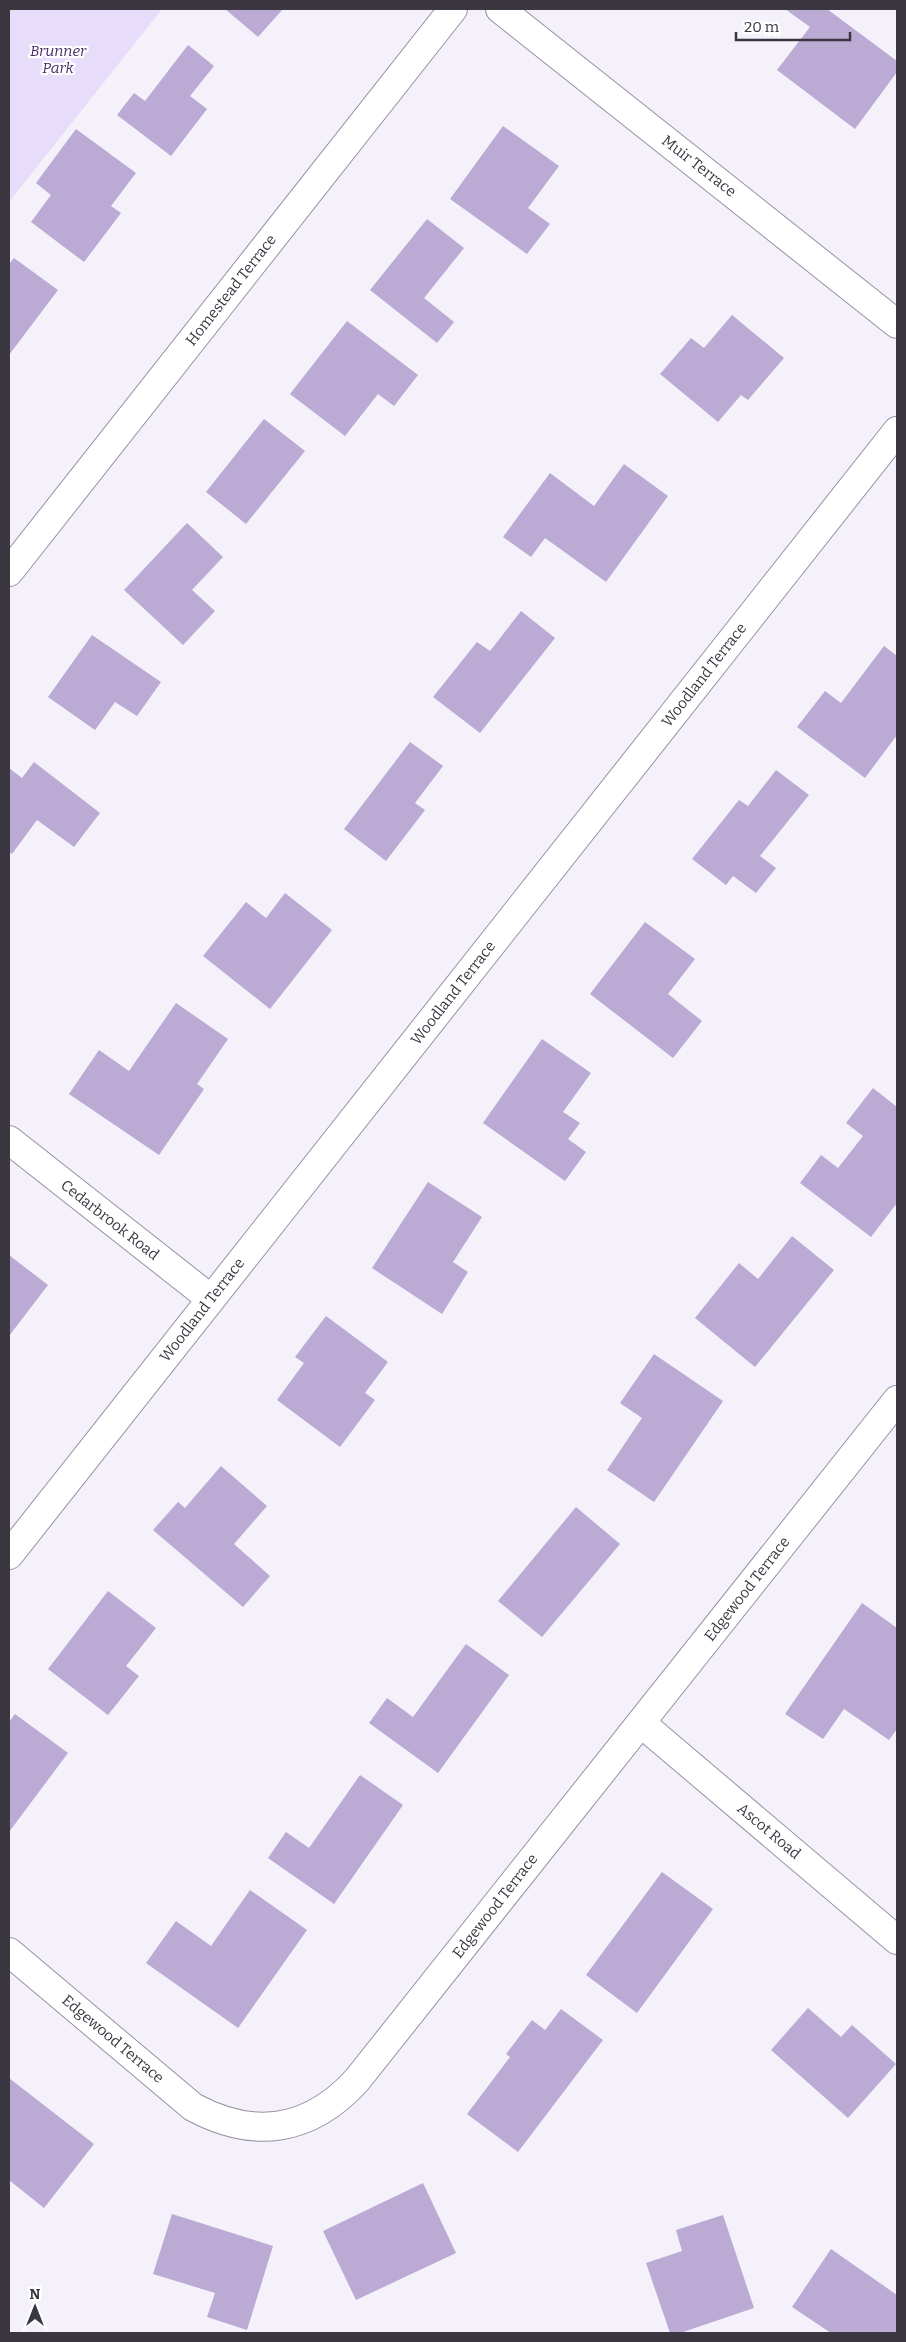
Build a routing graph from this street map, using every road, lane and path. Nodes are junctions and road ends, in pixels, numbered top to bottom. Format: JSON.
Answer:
{"nodes":[{"id":1,"x":453,"y":9,"type":"edge"},
{"id":2,"x":500,"y":9,"type":"edge"},
{"id":3,"x":897,"y":324,"type":"edge"},
{"id":4,"x":897,"y":430,"type":"edge"},
{"id":5,"x":9,"y":572,"type":"edge"},
{"id":6,"x":9,"y":1140,"type":"edge"},
{"id":7,"x":210,"y":1299,"type":"junction"},
{"id":8,"x":897,"y":1400,"type":"edge"},
{"id":9,"x":9,"y":1554,"type":"edge"},
{"id":10,"x":641,"y":1723,"type":"junction"},
{"id":11,"x":897,"y":1940,"type":"edge"},
{"id":12,"x":9,"y":1952,"type":"edge"}],
"edges":[{"from":1,"to":5,"type":"street","name":"Homestead Terrace"},
{"from":2,"to":3,"type":"street","name":"Muir Terrace"},
{"from":4,"to":7,"type":"street","name":"Woodland Terrace"},
{"from":6,"to":7,"type":"street","name":"Cedarbrook Road"},
{"from":7,"to":9,"type":"street","name":"Woodland Terrace"},
{"from":8,"to":10,"type":"street","name":"Edgewood Terrace"},
{"from":10,"to":11,"type":"street","name":"Ascot Road"},
{"from":10,"to":12,"type":"street","name":"Edgewood Terrace"}]}
